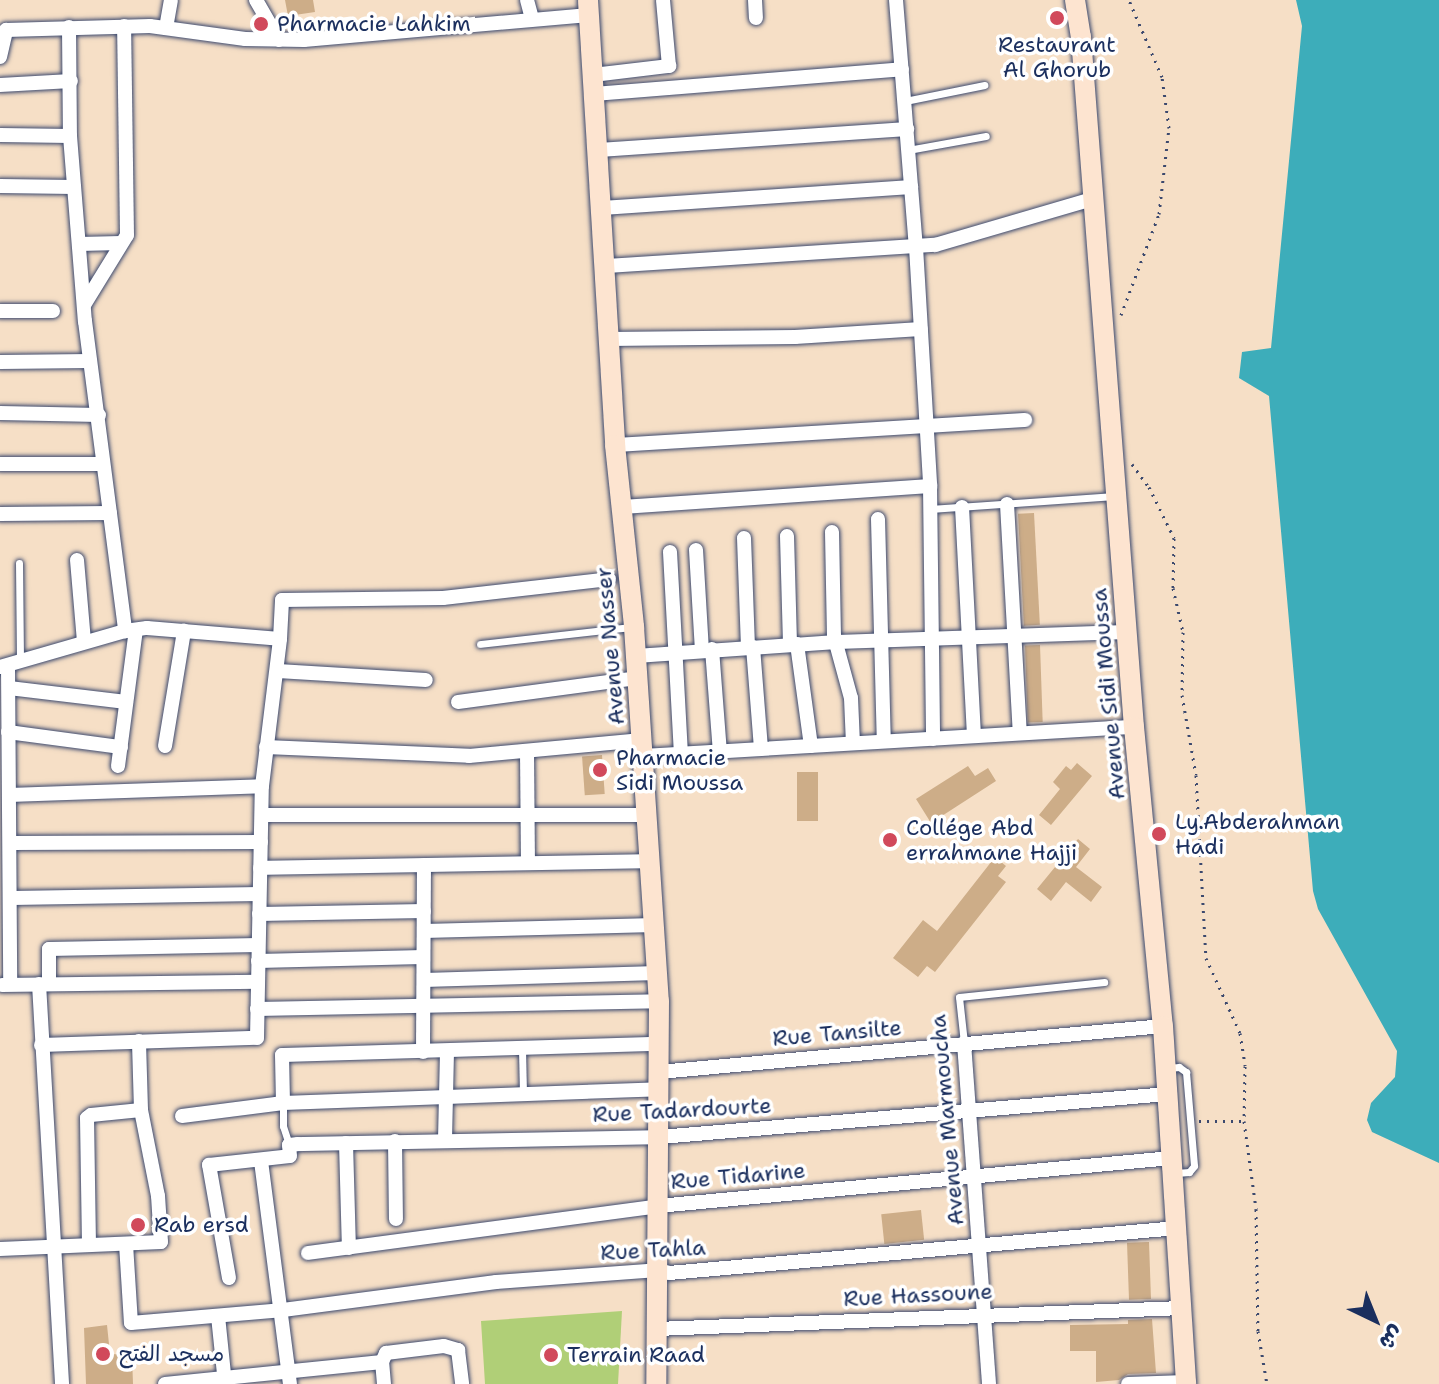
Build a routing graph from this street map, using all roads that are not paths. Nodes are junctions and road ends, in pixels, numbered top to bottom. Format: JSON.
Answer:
{"nodes":[{"id":1,"x":171,"y":0,"type":"edge"},
{"id":2,"x":256,"y":0,"type":"edge"},
{"id":3,"x":527,"y":0,"type":"edge"},
{"id":4,"x":663,"y":0,"type":"edge"},
{"id":5,"x":755,"y":0,"type":"edge"},
{"id":6,"x":896,"y":0,"type":"edge"},
{"id":7,"x":1075,"y":0,"type":"edge"},
{"id":8,"x":588,"y":8,"type":"edge"},
{"id":9,"x":756,"y":18,"type":"dead end"},
{"id":10,"x":532,"y":19,"type":"junction"},
{"id":11,"x":124,"y":26,"type":"junction"},
{"id":12,"x":69,"y":27,"type":"junction"},
{"id":13,"x":166,"y":28,"type":"junction"},
{"id":14,"x":279,"y":40,"type":"junction"},
{"id":15,"x":0,"y":57,"type":"edge"},
{"id":16,"x":902,"y":69,"type":"junction"},
{"id":17,"x":71,"y":81,"type":"junction"},
{"id":18,"x":594,"y":84,"type":"junction"},
{"id":19,"x":0,"y":85,"type":"edge"},
{"id":20,"x":984,"y":85,"type":"dead end"},
{"id":21,"x":905,"y":101,"type":"junction"},
{"id":22,"x":907,"y":129,"type":"junction"},
{"id":23,"x":0,"y":135,"type":"edge"},
{"id":24,"x":70,"y":136,"type":"junction"},
{"id":25,"x":986,"y":136,"type":"dead end"},
{"id":26,"x":599,"y":150,"type":"junction"},
{"id":27,"x":908,"y":150,"type":"junction"},
{"id":28,"x":0,"y":186,"type":"edge"},
{"id":29,"x":74,"y":187,"type":"junction"},
{"id":30,"x":911,"y":187,"type":"junction"},
{"id":31,"x":1092,"y":199,"type":"junction"},
{"id":32,"x":602,"y":208,"type":"junction"},
{"id":33,"x":121,"y":243,"type":"junction"},
{"id":34,"x":79,"y":244,"type":"junction"},
{"id":35,"x":916,"y":247,"type":"junction"},
{"id":36,"x":606,"y":266,"type":"junction"},
{"id":37,"x":84,"y":305,"type":"junction"},
{"id":38,"x":0,"y":311,"type":"edge"},
{"id":39,"x":53,"y":311,"type":"dead end"},
{"id":40,"x":921,"y":329,"type":"junction"},
{"id":41,"x":609,"y":339,"type":"junction"},
{"id":42,"x":90,"y":361,"type":"junction"},
{"id":43,"x":0,"y":362,"type":"edge"},
{"id":44,"x":0,"y":413,"type":"edge"},
{"id":45,"x":99,"y":415,"type":"junction"},
{"id":46,"x":1025,"y":420,"type":"dead end"},
{"id":47,"x":926,"y":427,"type":"junction"},
{"id":48,"x":615,"y":445,"type":"junction"},
{"id":49,"x":0,"y":464,"type":"edge"},
{"id":50,"x":103,"y":464,"type":"junction"},
{"id":51,"x":930,"y":486,"type":"junction"},
{"id":52,"x":1115,"y":496,"type":"junction"},
{"id":53,"x":1007,"y":504,"type":"junction"},
{"id":54,"x":622,"y":507,"type":"junction"},
{"id":55,"x":962,"y":507,"type":"junction"},
{"id":56,"x":930,"y":509,"type":"junction"},
{"id":57,"x":110,"y":513,"type":"junction"},
{"id":58,"x":0,"y":514,"type":"edge"},
{"id":59,"x":878,"y":519,"type":"dead end"},
{"id":60,"x":832,"y":532,"type":"dead end"},
{"id":61,"x":787,"y":536,"type":"dead end"},
{"id":62,"x":744,"y":538,"type":"dead end"},
{"id":63,"x":696,"y":550,"type":"dead end"},
{"id":64,"x":670,"y":552,"type":"dead end"},
{"id":65,"x":77,"y":560,"type":"dead end"},
{"id":66,"x":19,"y":563,"type":"dead end"},
{"id":67,"x":617,"y":578,"type":"junction"},
{"id":68,"x":634,"y":627,"type":"junction"},
{"id":69,"x":130,"y":630,"type":"junction"},
{"id":70,"x":184,"y":631,"type":"junction"},
{"id":71,"x":1126,"y":632,"type":"junction"},
{"id":72,"x":1013,"y":635,"type":"junction"},
{"id":73,"x":968,"y":638,"type":"junction"},
{"id":74,"x":280,"y":639,"type":"junction"},
{"id":75,"x":932,"y":639,"type":"junction"},
{"id":76,"x":881,"y":641,"type":"junction"},
{"id":77,"x":84,"y":642,"type":"junction"},
{"id":78,"x":837,"y":642,"type":"junction"},
{"id":79,"x":480,"y":644,"type":"dead end"},
{"id":80,"x":794,"y":645,"type":"junction"},
{"id":81,"x":750,"y":647,"type":"junction"},
{"id":82,"x":707,"y":650,"type":"junction"},
{"id":83,"x":675,"y":653,"type":"junction"},
{"id":84,"x":636,"y":656,"type":"junction"},
{"id":85,"x":9,"y":666,"type":"edge"},
{"id":86,"x":278,"y":671,"type":"junction"},
{"id":87,"x":638,"y":678,"type":"junction"},
{"id":88,"x":426,"y":680,"type":"dead end"},
{"id":89,"x":9,"y":688,"type":"junction"},
{"id":90,"x":126,"y":702,"type":"junction"},
{"id":91,"x":458,"y":702,"type":"dead end"},
{"id":92,"x":1134,"y":727,"type":"junction"},
{"id":93,"x":8,"y":732,"type":"junction"},
{"id":94,"x":1020,"y":733,"type":"junction"},
{"id":95,"x":974,"y":736,"type":"junction"},
{"id":96,"x":933,"y":739,"type":"junction"},
{"id":97,"x":884,"y":741,"type":"junction"},
{"id":98,"x":853,"y":743,"type":"junction"},
{"id":99,"x":165,"y":746,"type":"dead end"},
{"id":100,"x":811,"y":746,"type":"junction"},
{"id":101,"x":121,"y":747,"type":"junction"},
{"id":102,"x":266,"y":747,"type":"junction"},
{"id":103,"x":643,"y":748,"type":"junction"},
{"id":104,"x":761,"y":749,"type":"junction"},
{"id":105,"x":527,"y":751,"type":"junction"},
{"id":106,"x":720,"y":752,"type":"junction"},
{"id":107,"x":681,"y":754,"type":"junction"},
{"id":108,"x":118,"y":766,"type":"dead end"},
{"id":109,"x":262,"y":786,"type":"junction"},
{"id":110,"x":9,"y":795,"type":"junction"},
{"id":111,"x":528,"y":814,"type":"junction"},
{"id":112,"x":262,"y":815,"type":"junction"},
{"id":113,"x":648,"y":815,"type":"junction"},
{"id":114,"x":261,"y":842,"type":"junction"},
{"id":115,"x":10,"y":843,"type":"junction"},
{"id":116,"x":651,"y":861,"type":"junction"},
{"id":117,"x":528,"y":863,"type":"junction"},
{"id":118,"x":424,"y":865,"type":"junction"},
{"id":119,"x":260,"y":868,"type":"junction"},
{"id":120,"x":259,"y":894,"type":"junction"},
{"id":121,"x":12,"y":898,"type":"junction"},
{"id":122,"x":424,"y":911,"type":"junction"},
{"id":123,"x":259,"y":914,"type":"junction"},
{"id":124,"x":655,"y":925,"type":"junction"},
{"id":125,"x":424,"y":931,"type":"junction"},
{"id":126,"x":258,"y":945,"type":"junction"},
{"id":127,"x":423,"y":957,"type":"junction"},
{"id":128,"x":258,"y":961,"type":"junction"},
{"id":129,"x":657,"y":973,"type":"junction"},
{"id":130,"x":424,"y":980,"type":"junction"},
{"id":131,"x":258,"y":982,"type":"junction"},
{"id":132,"x":1104,"y":982,"type":"dead end"},
{"id":133,"x":44,"y":984,"type":"junction"},
{"id":134,"x":5,"y":985,"type":"edge"},
{"id":135,"x":659,"y":1001,"type":"junction"},
{"id":136,"x":424,"y":1006,"type":"junction"},
{"id":137,"x":257,"y":1009,"type":"junction"},
{"id":138,"x":1163,"y":1026,"type":"junction"},
{"id":139,"x":139,"y":1041,"type":"junction"},
{"id":140,"x":964,"y":1043,"type":"junction"},
{"id":141,"x":660,"y":1044,"type":"junction"},
{"id":142,"x":41,"y":1045,"type":"junction"},
{"id":143,"x":522,"y":1049,"type":"junction"},
{"id":144,"x":447,"y":1051,"type":"junction"},
{"id":145,"x":423,"y":1052,"type":"junction"},
{"id":146,"x":1166,"y":1068,"type":"junction"},
{"id":147,"x":660,"y":1080,"type":"junction"},
{"id":148,"x":523,"y":1094,"type":"junction"},
{"id":149,"x":1168,"y":1094,"type":"junction"},
{"id":150,"x":446,"y":1097,"type":"junction"},
{"id":151,"x":283,"y":1103,"type":"junction"},
{"id":152,"x":141,"y":1110,"type":"junction"},
{"id":153,"x":970,"y":1110,"type":"junction"},
{"id":154,"x":182,"y":1116,"type":"dead end"},
{"id":155,"x":660,"y":1137,"type":"junction"},
{"id":156,"x":445,"y":1140,"type":"junction"},
{"id":157,"x":395,"y":1141,"type":"junction"},
{"id":158,"x":346,"y":1143,"type":"junction"},
{"id":159,"x":289,"y":1145,"type":"junction"},
{"id":160,"x":261,"y":1161,"type":"junction"},
{"id":161,"x":1173,"y":1166,"type":"junction"},
{"id":162,"x":975,"y":1176,"type":"junction"},
{"id":163,"x":658,"y":1206,"type":"junction"},
{"id":164,"x":396,"y":1219,"type":"dead end"},
{"id":165,"x":1177,"y":1228,"type":"junction"},
{"id":166,"x":126,"y":1244,"type":"junction"},
{"id":167,"x":89,"y":1245,"type":"junction"},
{"id":168,"x":980,"y":1246,"type":"junction"},
{"id":169,"x":54,"y":1247,"type":"junction"},
{"id":170,"x":349,"y":1248,"type":"junction"},
{"id":171,"x":0,"y":1249,"type":"edge"},
{"id":172,"x":308,"y":1253,"type":"dead end"},
{"id":173,"x":658,"y":1270,"type":"junction"},
{"id":174,"x":229,"y":1278,"type":"dead end"},
{"id":175,"x":1182,"y":1308,"type":"junction"},
{"id":176,"x":283,"y":1310,"type":"junction"},
{"id":177,"x":983,"y":1314,"type":"junction"},
{"id":178,"x":218,"y":1316,"type":"junction"},
{"id":179,"x":657,"y":1329,"type":"junction"},
{"id":180,"x":382,"y":1362,"type":"junction"},
{"id":181,"x":289,"y":1377,"type":"edge"},
{"id":182,"x":225,"y":1381,"type":"edge"},
{"id":183,"x":1186,"y":1383,"type":"edge"},
{"id":184,"x":62,"y":1384,"type":"edge"},
{"id":185,"x":165,"y":1384,"type":"edge"},
{"id":186,"x":384,"y":1384,"type":"edge"},
{"id":187,"x":462,"y":1384,"type":"edge"},
{"id":188,"x":656,"y":1384,"type":"edge"},
{"id":189,"x":989,"y":1384,"type":"edge"},
{"id":190,"x":1128,"y":1384,"type":"edge"}],
"edges":[{"from":1,"to":13,"type":"street"},
{"from":2,"to":14,"type":"street"},
{"from":3,"to":10,"type":"street"},
{"from":4,"to":18,"type":"street"},
{"from":5,"to":9,"type":"street"},
{"from":6,"to":16,"type":"street"},
{"from":7,"to":31,"type":"street","name":"Avenue Sidi Moussa"},
{"from":8,"to":10,"type":"street"},
{"from":8,"to":18,"type":"street","name":"Avenue Nasser"},
{"from":10,"to":14,"type":"street"},
{"from":11,"to":12,"type":"street"},
{"from":11,"to":13,"type":"street"},
{"from":11,"to":33,"type":"street"},
{"from":12,"to":15,"type":"street"},
{"from":12,"to":17,"type":"street"},
{"from":13,"to":14,"type":"street"},
{"from":16,"to":18,"type":"street"},
{"from":16,"to":21,"type":"street"},
{"from":17,"to":19,"type":"street"},
{"from":17,"to":24,"type":"street"},
{"from":18,"to":26,"type":"street","name":"Avenue Nasser"},
{"from":20,"to":21,"type":"lane"},
{"from":21,"to":22,"type":"street"},
{"from":22,"to":26,"type":"street"},
{"from":22,"to":27,"type":"street"},
{"from":23,"to":24,"type":"street"},
{"from":24,"to":29,"type":"street"},
{"from":25,"to":27,"type":"lane"},
{"from":26,"to":32,"type":"street","name":"Avenue Nasser"},
{"from":27,"to":30,"type":"street"},
{"from":28,"to":29,"type":"street"},
{"from":29,"to":34,"type":"street"},
{"from":30,"to":32,"type":"street"},
{"from":30,"to":35,"type":"street"},
{"from":31,"to":35,"type":"street"},
{"from":31,"to":52,"type":"street","name":"Avenue Sidi Moussa"},
{"from":32,"to":36,"type":"street","name":"Avenue Nasser"},
{"from":33,"to":34,"type":"street"},
{"from":33,"to":37,"type":"street"},
{"from":34,"to":37,"type":"street"},
{"from":35,"to":36,"type":"street"},
{"from":35,"to":40,"type":"street"},
{"from":36,"to":41,"type":"street","name":"Avenue Nasser"},
{"from":37,"to":42,"type":"street"},
{"from":38,"to":39,"type":"street"},
{"from":40,"to":41,"type":"street"},
{"from":40,"to":47,"type":"street"},
{"from":41,"to":48,"type":"street","name":"Avenue Nasser"},
{"from":42,"to":43,"type":"street"},
{"from":42,"to":45,"type":"street"},
{"from":44,"to":45,"type":"street"},
{"from":45,"to":50,"type":"street"},
{"from":46,"to":47,"type":"street"},
{"from":47,"to":48,"type":"street"},
{"from":47,"to":51,"type":"street"},
{"from":48,"to":54,"type":"street","name":"Avenue Nasser"},
{"from":49,"to":50,"type":"street"},
{"from":50,"to":57,"type":"street"},
{"from":51,"to":54,"type":"street"},
{"from":51,"to":56,"type":"street"},
{"from":52,"to":53,"type":"lane"},
{"from":52,"to":71,"type":"street","name":"Avenue Sidi Moussa"},
{"from":53,"to":55,"type":"lane"},
{"from":53,"to":72,"type":"street"},
{"from":54,"to":67,"type":"street","name":"Avenue Nasser"},
{"from":55,"to":56,"type":"lane"},
{"from":55,"to":73,"type":"street"},
{"from":56,"to":75,"type":"street"},
{"from":57,"to":58,"type":"street"},
{"from":57,"to":69,"type":"street"},
{"from":59,"to":76,"type":"street"},
{"from":60,"to":78,"type":"street"},
{"from":61,"to":80,"type":"street"},
{"from":62,"to":81,"type":"street"},
{"from":63,"to":82,"type":"street"},
{"from":64,"to":83,"type":"street"},
{"from":65,"to":77,"type":"street"},
{"from":66,"to":85,"type":"lane"},
{"from":67,"to":68,"type":"street","name":"Avenue Nasser"},
{"from":67,"to":74,"type":"street"},
{"from":68,"to":79,"type":"lane"},
{"from":68,"to":84,"type":"street","name":"Avenue Nasser"},
{"from":69,"to":70,"type":"street"},
{"from":69,"to":77,"type":"street"},
{"from":69,"to":90,"type":"street"},
{"from":70,"to":74,"type":"street"},
{"from":70,"to":99,"type":"street"},
{"from":71,"to":72,"type":"street"},
{"from":71,"to":92,"type":"street","name":"Avenue Sidi Moussa"},
{"from":72,"to":73,"type":"street"},
{"from":72,"to":94,"type":"street"},
{"from":73,"to":75,"type":"street"},
{"from":73,"to":95,"type":"street"},
{"from":74,"to":86,"type":"street"},
{"from":75,"to":76,"type":"street"},
{"from":75,"to":96,"type":"street"},
{"from":76,"to":78,"type":"street"},
{"from":76,"to":97,"type":"street"},
{"from":77,"to":85,"type":"street"},
{"from":78,"to":80,"type":"street"},
{"from":78,"to":98,"type":"street"},
{"from":80,"to":81,"type":"street"},
{"from":80,"to":100,"type":"street"},
{"from":81,"to":82,"type":"street"},
{"from":81,"to":104,"type":"street"},
{"from":82,"to":83,"type":"street"},
{"from":82,"to":106,"type":"street"},
{"from":83,"to":84,"type":"street"},
{"from":83,"to":107,"type":"street"},
{"from":84,"to":87,"type":"street","name":"Avenue Nasser"},
{"from":85,"to":89,"type":"street"},
{"from":86,"to":88,"type":"street"},
{"from":86,"to":102,"type":"street"},
{"from":87,"to":91,"type":"street"},
{"from":87,"to":103,"type":"street","name":"Avenue Nasser"},
{"from":89,"to":90,"type":"street"},
{"from":89,"to":93,"type":"street"},
{"from":90,"to":101,"type":"street"},
{"from":92,"to":94,"type":"street"},
{"from":92,"to":138,"type":"street","name":"Avenue Sidi Moussa"},
{"from":93,"to":101,"type":"street"},
{"from":93,"to":110,"type":"street"},
{"from":94,"to":95,"type":"street"},
{"from":95,"to":96,"type":"street"},
{"from":96,"to":97,"type":"street"},
{"from":97,"to":98,"type":"street"},
{"from":98,"to":100,"type":"street"},
{"from":100,"to":104,"type":"street"},
{"from":101,"to":108,"type":"street"},
{"from":102,"to":105,"type":"street"},
{"from":102,"to":109,"type":"street"},
{"from":103,"to":105,"type":"street"},
{"from":103,"to":107,"type":"street"},
{"from":103,"to":113,"type":"street","name":"Avenue Nasser"},
{"from":104,"to":106,"type":"street"},
{"from":105,"to":111,"type":"street"},
{"from":106,"to":107,"type":"street"},
{"from":109,"to":110,"type":"street"},
{"from":109,"to":112,"type":"street"},
{"from":110,"to":115,"type":"street"},
{"from":111,"to":112,"type":"street"},
{"from":111,"to":113,"type":"street"},
{"from":111,"to":117,"type":"street"},
{"from":112,"to":114,"type":"street"},
{"from":113,"to":116,"type":"street","name":"Avenue Nasser"},
{"from":114,"to":115,"type":"street"},
{"from":114,"to":119,"type":"street"},
{"from":115,"to":121,"type":"street"},
{"from":116,"to":117,"type":"street"},
{"from":116,"to":124,"type":"street","name":"Avenue Nasser"},
{"from":117,"to":118,"type":"street"},
{"from":118,"to":119,"type":"street"},
{"from":118,"to":122,"type":"street"},
{"from":119,"to":120,"type":"street"},
{"from":120,"to":121,"type":"street"},
{"from":120,"to":123,"type":"street"},
{"from":121,"to":134,"type":"street"},
{"from":122,"to":123,"type":"street"},
{"from":122,"to":125,"type":"street"},
{"from":123,"to":126,"type":"street"},
{"from":124,"to":125,"type":"street"},
{"from":124,"to":129,"type":"street","name":"Avenue Nasser"},
{"from":125,"to":127,"type":"street"},
{"from":126,"to":128,"type":"street"},
{"from":126,"to":133,"type":"street"},
{"from":127,"to":128,"type":"street"},
{"from":127,"to":130,"type":"street"},
{"from":128,"to":131,"type":"street"},
{"from":129,"to":130,"type":"street"},
{"from":129,"to":135,"type":"street","name":"Avenue Nasser"},
{"from":130,"to":136,"type":"street"},
{"from":131,"to":133,"type":"street"},
{"from":131,"to":137,"type":"street"},
{"from":132,"to":140,"type":"lane","name":"Avenue Marmoucha"},
{"from":133,"to":134,"type":"street"},
{"from":133,"to":142,"type":"street"},
{"from":135,"to":136,"type":"street"},
{"from":135,"to":141,"type":"street","name":"Avenue Nasser"},
{"from":136,"to":137,"type":"street"},
{"from":136,"to":145,"type":"street"},
{"from":137,"to":139,"type":"street"},
{"from":138,"to":140,"type":"street","name":"Rue Tansilte"},
{"from":138,"to":146,"type":"street","name":"Avenue Sidi Moussa"},
{"from":139,"to":142,"type":"street"},
{"from":139,"to":152,"type":"street"},
{"from":140,"to":147,"type":"street","name":"Rue Tansilte"},
{"from":140,"to":153,"type":"street","name":"Avenue Marmoucha"},
{"from":141,"to":143,"type":"street"},
{"from":141,"to":147,"type":"street","name":"Avenue Nasser"},
{"from":142,"to":169,"type":"street"},
{"from":143,"to":144,"type":"street"},
{"from":143,"to":148,"type":"lane"},
{"from":144,"to":145,"type":"street"},
{"from":144,"to":150,"type":"street"},
{"from":145,"to":151,"type":"street"},
{"from":146,"to":149,"type":"street","name":"Avenue Sidi Moussa"},
{"from":146,"to":161,"type":"lane"},
{"from":147,"to":148,"type":"street","name":"Rue Tansilte"},
{"from":147,"to":155,"type":"street","name":"Avenue Nasser"},
{"from":148,"to":150,"type":"street","name":"Rue Tansilte"},
{"from":149,"to":153,"type":"street","name":"Rue Tadardourte"},
{"from":149,"to":161,"type":"street","name":"Avenue Sidi Moussa"},
{"from":150,"to":151,"type":"street","name":"Rue Tansilte"},
{"from":150,"to":156,"type":"street"},
{"from":151,"to":154,"type":"street","name":"Rue Tansilte"},
{"from":151,"to":159,"type":"lane"},
{"from":152,"to":166,"type":"street"},
{"from":152,"to":167,"type":"street"},
{"from":153,"to":155,"type":"street","name":"Rue Tadardourte"},
{"from":153,"to":162,"type":"street","name":"Avenue Marmoucha"},
{"from":155,"to":156,"type":"street","name":"Rue Tadardourte"},
{"from":155,"to":163,"type":"street","name":"Avenue Nasser"},
{"from":156,"to":157,"type":"street","name":"Rue Tadardourte"},
{"from":157,"to":158,"type":"street","name":"Rue Tadardourte"},
{"from":157,"to":164,"type":"street"},
{"from":158,"to":159,"type":"street","name":"Rue Tadardourte"},
{"from":158,"to":170,"type":"street"},
{"from":159,"to":160,"type":"street","name":"Rue Tadardourte"},
{"from":160,"to":174,"type":"street","name":"Rue Tadardourte"},
{"from":160,"to":176,"type":"street"},
{"from":161,"to":162,"type":"street","name":"Rue Tidarine"},
{"from":161,"to":165,"type":"street","name":"Avenue Sidi Moussa"},
{"from":162,"to":163,"type":"street","name":"Rue Tidarine"},
{"from":162,"to":168,"type":"street","name":"Avenue Marmoucha"},
{"from":163,"to":170,"type":"street","name":"Rue Tidarine"},
{"from":163,"to":173,"type":"street","name":"Avenue Nasser"},
{"from":165,"to":168,"type":"street","name":"Rue Tahla"},
{"from":165,"to":175,"type":"street","name":"Avenue Sidi Moussa"},
{"from":166,"to":167,"type":"street"},
{"from":166,"to":178,"type":"street","name":"Rue Tahla"},
{"from":167,"to":169,"type":"street"},
{"from":168,"to":173,"type":"street","name":"Rue Tahla"},
{"from":168,"to":177,"type":"street","name":"Avenue Marmoucha"},
{"from":169,"to":171,"type":"street"},
{"from":169,"to":184,"type":"street"},
{"from":170,"to":172,"type":"street","name":"Rue Tidarine"},
{"from":173,"to":176,"type":"street","name":"Rue Tahla"},
{"from":173,"to":179,"type":"street","name":"Avenue Nasser"},
{"from":175,"to":177,"type":"street","name":"Rue Hassoune"},
{"from":175,"to":183,"type":"street","name":"Avenue Sidi Moussa"},
{"from":176,"to":178,"type":"street","name":"Rue Tahla"},
{"from":176,"to":181,"type":"street"},
{"from":177,"to":179,"type":"street","name":"Rue Hassoune"},
{"from":177,"to":189,"type":"street","name":"Avenue Marmoucha"},
{"from":178,"to":182,"type":"street"},
{"from":179,"to":188,"type":"street","name":"Avenue Nasser"},
{"from":180,"to":181,"type":"street"},
{"from":180,"to":186,"type":"street"},
{"from":180,"to":187,"type":"street"},
{"from":181,"to":182,"type":"street"},
{"from":182,"to":185,"type":"street"},
{"from":183,"to":190,"type":"street"}]}
